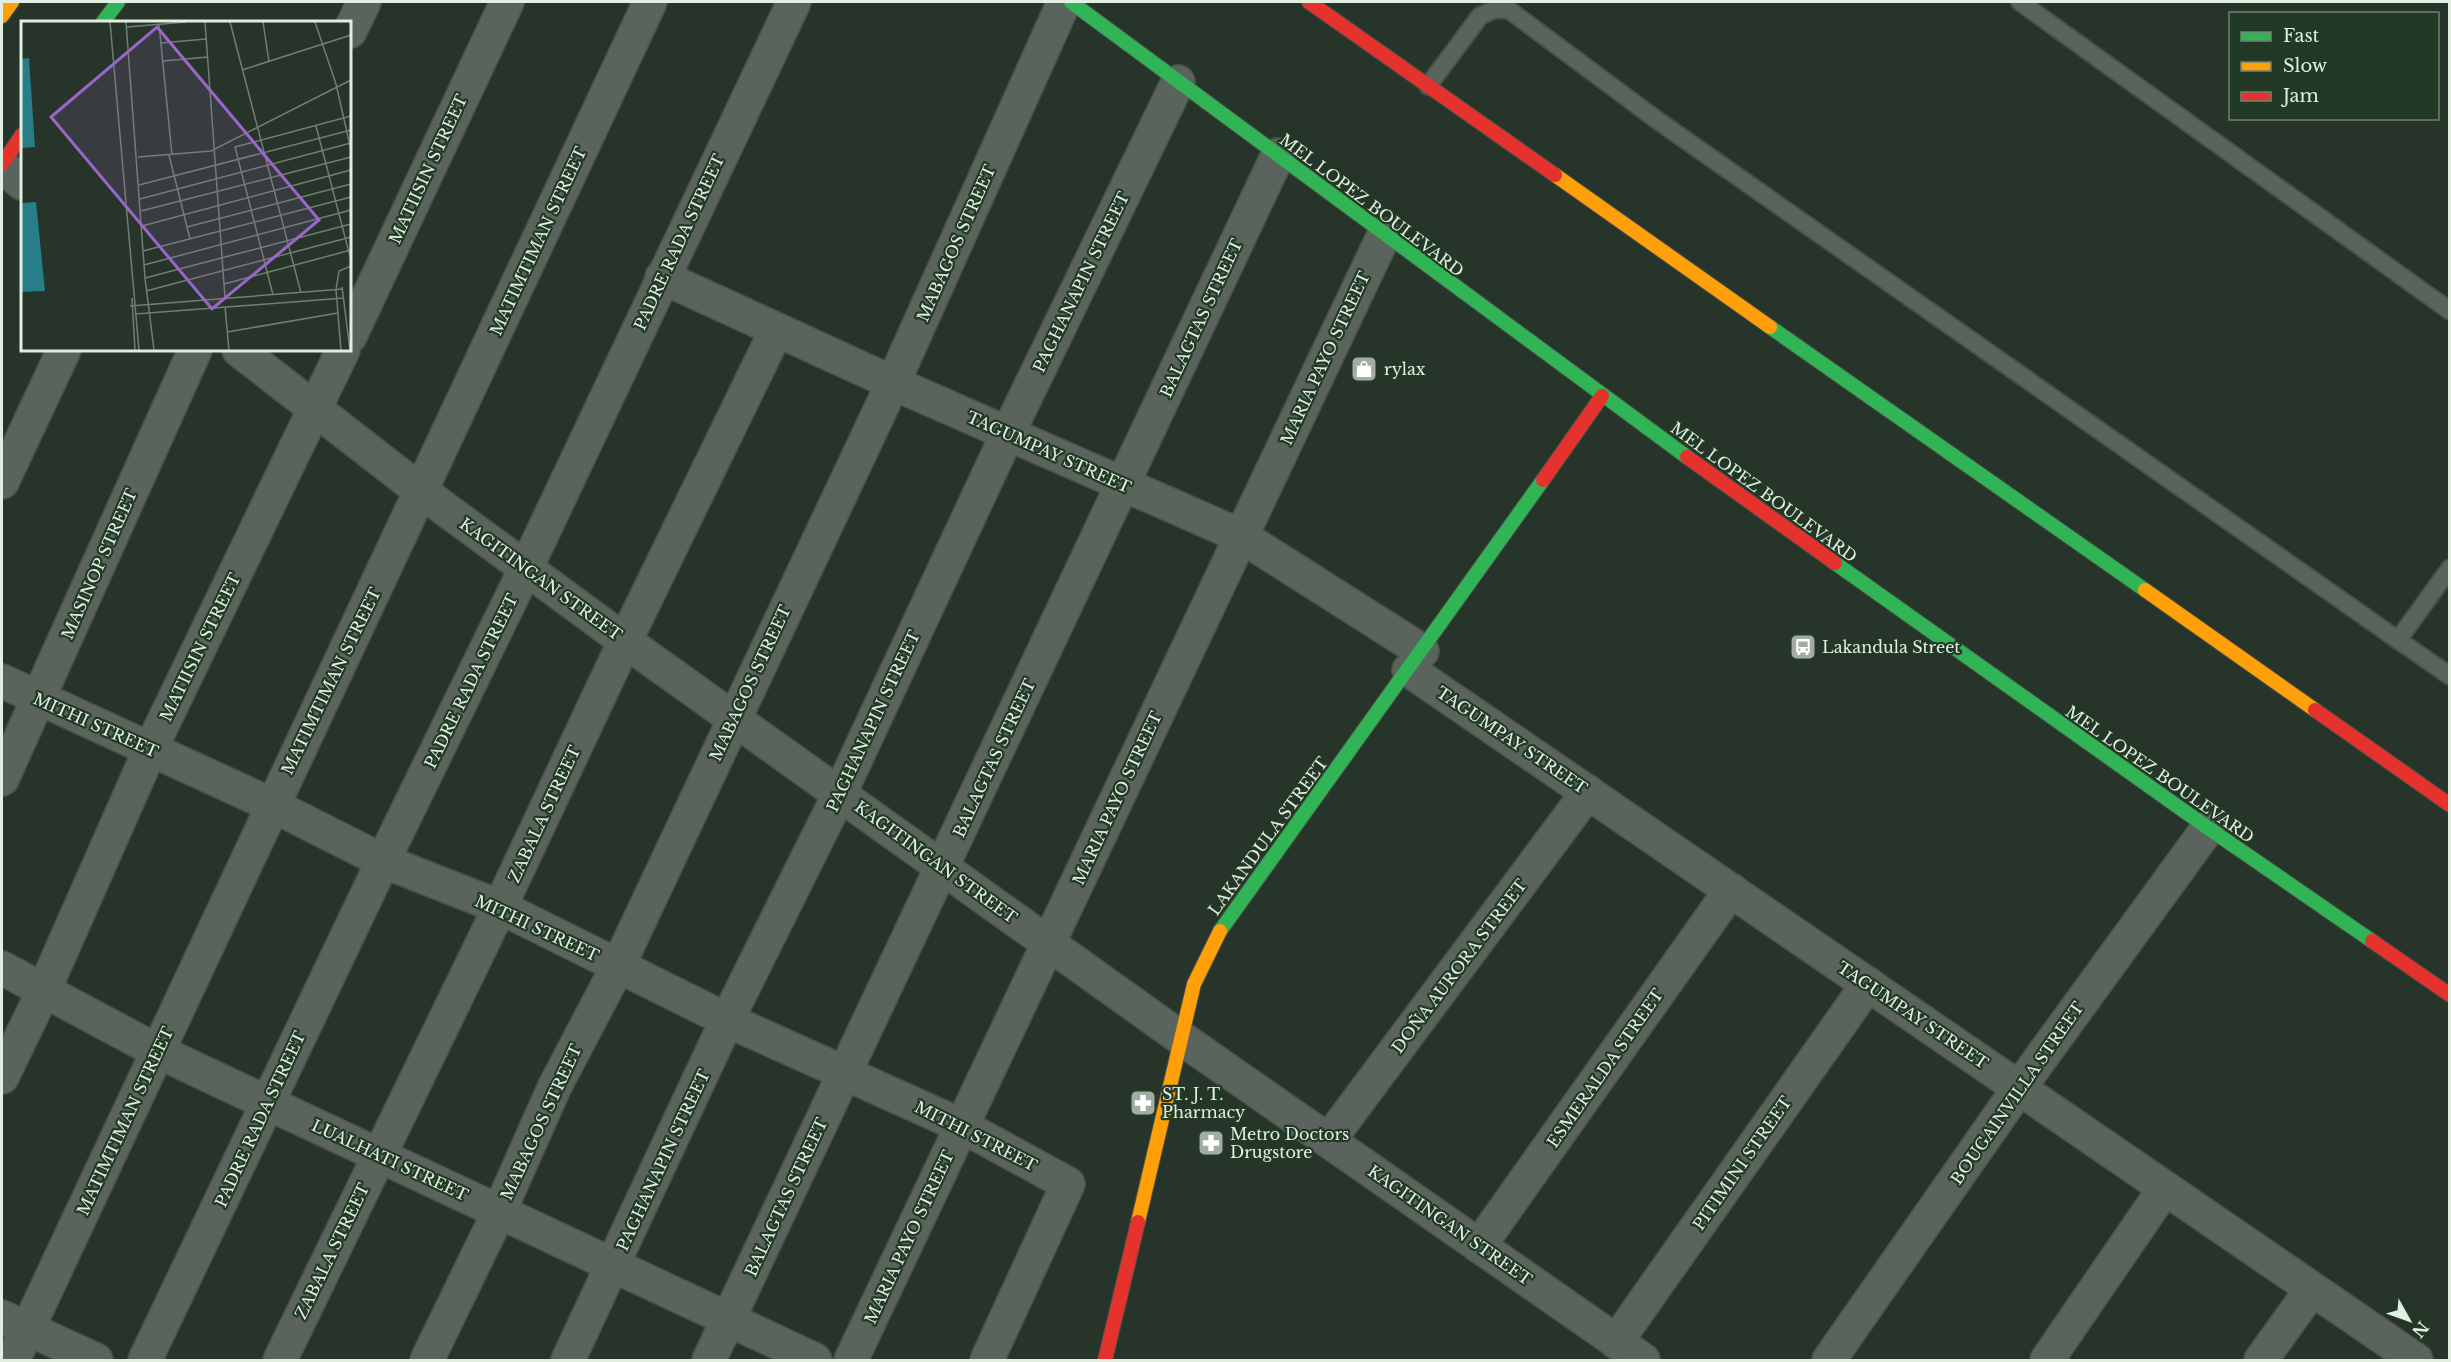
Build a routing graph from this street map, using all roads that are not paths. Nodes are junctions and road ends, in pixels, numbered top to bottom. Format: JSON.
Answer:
{"nodes":[{"id":1,"x":12,"y":2,"type":"edge"},
{"id":2,"x":118,"y":2,"type":"edge"},
{"id":3,"x":364,"y":2,"type":"edge"},
{"id":4,"x":507,"y":2,"type":"edge"},
{"id":5,"x":650,"y":2,"type":"edge"},
{"id":6,"x":794,"y":2,"type":"edge"},
{"id":7,"x":1064,"y":2,"type":"edge"},
{"id":8,"x":1071,"y":2,"type":"edge"},
{"id":9,"x":1310,"y":2,"type":"edge"},
{"id":10,"x":1338,"y":2,"type":"edge"},
{"id":11,"x":2020,"y":2,"type":"edge"},
{"id":12,"x":1328,"y":15,"type":"junction"},
{"id":13,"x":2,"y":16,"type":"edge"},
{"id":14,"x":104,"y":21,"type":"edge"},
{"id":15,"x":351,"y":29,"type":"edge"},
{"id":16,"x":1178,"y":82,"type":"junction"},
{"id":17,"x":1428,"y":86,"type":"junction"},
{"id":18,"x":21,"y":136,"type":"edge"},
{"id":19,"x":1278,"y":155,"type":"junction"},
{"id":20,"x":2,"y":165,"type":"edge"},
{"id":21,"x":21,"y":182,"type":"edge"},
{"id":22,"x":1384,"y":235,"type":"junction"},
{"id":23,"x":662,"y":277,"type":"junction"},
{"id":24,"x":2450,"y":311,"type":"edge"},
{"id":25,"x":776,"y":331,"type":"junction"},
{"id":26,"x":351,"y":334,"type":"edge"},
{"id":27,"x":64,"y":351,"type":"edge"},
{"id":28,"x":195,"y":351,"type":"edge"},
{"id":29,"x":240,"y":351,"type":"edge"},
{"id":30,"x":343,"y":351,"type":"edge"},
{"id":31,"x":893,"y":384,"type":"junction"},
{"id":32,"x":1602,"y":396,"type":"junction"},
{"id":33,"x":315,"y":409,"type":"junction"},
{"id":34,"x":1008,"y":433,"type":"junction"},
{"id":35,"x":2,"y":482,"type":"edge"},
{"id":36,"x":1123,"y":484,"type":"junction"},
{"id":37,"x":422,"y":492,"type":"junction"},
{"id":38,"x":1241,"y":536,"type":"junction"},
{"id":39,"x":526,"y":568,"type":"junction"},
{"id":40,"x":2450,"y":568,"type":"edge"},
{"id":41,"x":2398,"y":640,"type":"junction"},
{"id":42,"x":626,"y":641,"type":"junction"},
{"id":43,"x":1415,"y":660,"type":"junction"},
{"id":44,"x":2450,"y":676,"type":"edge"},
{"id":45,"x":2,"y":681,"type":"edge"},
{"id":46,"x":38,"y":700,"type":"junction"},
{"id":47,"x":734,"y":717,"type":"junction"},
{"id":48,"x":150,"y":750,"type":"junction"},
{"id":49,"x":2,"y":779,"type":"edge"},
{"id":50,"x":1588,"y":792,"type":"junction"},
{"id":51,"x":840,"y":793,"type":"junction"},
{"id":52,"x":272,"y":805,"type":"junction"},
{"id":53,"x":2450,"y":805,"type":"edge"},
{"id":54,"x":2208,"y":828,"type":"junction"},
{"id":55,"x":383,"y":861,"type":"junction"},
{"id":56,"x":942,"y":866,"type":"junction"},
{"id":57,"x":1731,"y":890,"type":"junction"},
{"id":58,"x":501,"y":908,"type":"junction"},
{"id":59,"x":1049,"y":942,"type":"junction"},
{"id":60,"x":618,"y":966,"type":"junction"},
{"id":61,"x":2,"y":968,"type":"edge"},
{"id":62,"x":1868,"y":984,"type":"junction"},
{"id":63,"x":44,"y":990,"type":"junction"},
{"id":64,"x":2450,"y":995,"type":"edge"},
{"id":65,"x":727,"y":1020,"type":"junction"},
{"id":66,"x":1180,"y":1038,"type":"junction"},
{"id":67,"x":157,"y":1051,"type":"junction"},
{"id":68,"x":845,"y":1071,"type":"junction"},
{"id":69,"x":2,"y":1077,"type":"edge"},
{"id":70,"x":2019,"y":1088,"type":"junction"},
{"id":71,"x":267,"y":1102,"type":"junction"},
{"id":72,"x":962,"y":1126,"type":"junction"},
{"id":73,"x":1329,"y":1140,"type":"junction"},
{"id":74,"x":379,"y":1155,"type":"junction"},
{"id":75,"x":2165,"y":1188,"type":"junction"},
{"id":76,"x":499,"y":1212,"type":"junction"},
{"id":77,"x":1479,"y":1246,"type":"junction"},
{"id":78,"x":614,"y":1266,"type":"junction"},
{"id":79,"x":2312,"y":1289,"type":"junction"},
{"id":80,"x":729,"y":1320,"type":"junction"},
{"id":81,"x":15,"y":1323,"type":"edge"},
{"id":82,"x":1616,"y":1342,"type":"junction"},
{"id":83,"x":14,"y":1360,"type":"edge"},
{"id":84,"x":96,"y":1360,"type":"edge"},
{"id":85,"x":145,"y":1360,"type":"edge"},
{"id":86,"x":280,"y":1360,"type":"edge"},
{"id":87,"x":427,"y":1360,"type":"edge"},
{"id":88,"x":568,"y":1360,"type":"edge"},
{"id":89,"x":709,"y":1360,"type":"edge"},
{"id":90,"x":815,"y":1360,"type":"edge"},
{"id":91,"x":851,"y":1360,"type":"edge"},
{"id":92,"x":987,"y":1360,"type":"edge"},
{"id":93,"x":1105,"y":1360,"type":"edge"},
{"id":94,"x":1642,"y":1360,"type":"edge"},
{"id":95,"x":1829,"y":1360,"type":"edge"},
{"id":96,"x":2047,"y":1360,"type":"edge"},
{"id":97,"x":2262,"y":1360,"type":"edge"},
{"id":98,"x":2416,"y":1360,"type":"edge"}],
"edges":[{"from":1,"to":13,"type":"main road"},
{"from":2,"to":14,"type":"main road"},
{"from":3,"to":15,"type":"street"},
{"from":4,"to":26,"type":"street","name":"MATIISIN STREET"},
{"from":5,"to":37,"type":"street","name":"MATIMTIMAN STREET"},
{"from":6,"to":23,"type":"street","name":"PADRE RADA STREET"},
{"from":7,"to":31,"type":"street","name":"MABAGOS STREET"},
{"from":8,"to":16,"type":"main road","name":"MEL LOPEZ BOULEVARD"},
{"from":9,"to":12,"type":"main road"},
{"from":10,"to":12,"type":"lane"},
{"from":11,"to":24,"type":"lane"},
{"from":12,"to":17,"type":"main road"},
{"from":16,"to":19,"type":"main road","name":"MEL LOPEZ BOULEVARD"},
{"from":16,"to":34,"type":"street","name":"PAGHANAPIN STREET"},
{"from":17,"to":41,"type":"lane"},
{"from":17,"to":53,"type":"main road"},
{"from":18,"to":20,"type":"main road"},
{"from":19,"to":22,"type":"main road","name":"MEL LOPEZ BOULEVARD"},
{"from":19,"to":36,"type":"street","name":"BALAGTAS STREET"},
{"from":20,"to":21,"type":"street"},
{"from":22,"to":32,"type":"main road","name":"MEL LOPEZ BOULEVARD"},
{"from":22,"to":38,"type":"street","name":"MARIA PAYO STREET"},
{"from":23,"to":25,"type":"street","name":"TAGUMPAY STREET"},
{"from":23,"to":39,"type":"street","name":"PADRE RADA STREET"},
{"from":25,"to":31,"type":"street","name":"TAGUMPAY STREET"},
{"from":25,"to":42,"type":"street","name":"ZABALA STREET"},
{"from":27,"to":35,"type":"street"},
{"from":28,"to":46,"type":"street","name":"MASINOP STREET"},
{"from":29,"to":33,"type":"street","name":"KAGITINGAN STREET"},
{"from":30,"to":33,"type":"street","name":"MATIISIN STREET"},
{"from":31,"to":34,"type":"street","name":"TAGUMPAY STREET"},
{"from":31,"to":47,"type":"street","name":"MABAGOS STREET"},
{"from":32,"to":43,"type":"main road","name":"LAKANDULA STREET"},
{"from":32,"to":54,"type":"main road","name":"MEL LOPEZ BOULEVARD"},
{"from":33,"to":37,"type":"street","name":"KAGITINGAN STREET"},
{"from":33,"to":48,"type":"street","name":"MATIISIN STREET"},
{"from":34,"to":36,"type":"street","name":"TAGUMPAY STREET"},
{"from":34,"to":51,"type":"street","name":"PAGHANAPIN STREET"},
{"from":36,"to":38,"type":"street","name":"TAGUMPAY STREET"},
{"from":36,"to":56,"type":"street","name":"BALAGTAS STREET"},
{"from":37,"to":39,"type":"street","name":"KAGITINGAN STREET"},
{"from":37,"to":52,"type":"street","name":"MATIMTIMAN STREET"},
{"from":38,"to":43,"type":"street","name":"TAGUMPAY STREET"},
{"from":38,"to":59,"type":"street","name":"MARIA PAYO STREET"},
{"from":39,"to":42,"type":"street","name":"KAGITINGAN STREET"},
{"from":39,"to":55,"type":"street","name":"PADRE RADA STREET"},
{"from":40,"to":41,"type":"lane"},
{"from":41,"to":44,"type":"lane"},
{"from":42,"to":47,"type":"street","name":"KAGITINGAN STREET"},
{"from":42,"to":58,"type":"street","name":"ZABALA STREET"},
{"from":43,"to":50,"type":"street","name":"TAGUMPAY STREET"},
{"from":43,"to":66,"type":"main road","name":"LAKANDULA STREET"},
{"from":45,"to":46,"type":"street","name":"MITHI STREET"},
{"from":46,"to":48,"type":"street","name":"MITHI STREET"},
{"from":46,"to":49,"type":"street","name":"MASINOP STREET"},
{"from":47,"to":51,"type":"street","name":"KAGITINGAN STREET"},
{"from":47,"to":60,"type":"street","name":"MABAGOS STREET"},
{"from":48,"to":52,"type":"street","name":"MITHI STREET"},
{"from":48,"to":63,"type":"street","name":"MATIISIN STREET"},
{"from":50,"to":57,"type":"street","name":"TAGUMPAY STREET"},
{"from":50,"to":73,"type":"street","name":"DOÑA AURORA STREET"},
{"from":51,"to":56,"type":"street","name":"KAGITINGAN STREET"},
{"from":51,"to":65,"type":"street","name":"PAGHANAPIN STREET"},
{"from":52,"to":55,"type":"street","name":"MITHI STREET"},
{"from":52,"to":67,"type":"street","name":"MATIMTIMAN STREET"},
{"from":54,"to":64,"type":"main road","name":"MEL LOPEZ BOULEVARD"},
{"from":54,"to":70,"type":"street","name":"BOUGAINVILLA STREET"},
{"from":55,"to":58,"type":"street","name":"MITHI STREET"},
{"from":55,"to":71,"type":"street","name":"PADRE RADA STREET"},
{"from":56,"to":59,"type":"street","name":"KAGITINGAN STREET"},
{"from":56,"to":68,"type":"street","name":"BALAGTAS STREET"},
{"from":57,"to":62,"type":"street","name":"TAGUMPAY STREET"},
{"from":57,"to":77,"type":"street","name":"ESMERALDA STREET"},
{"from":58,"to":60,"type":"street","name":"MITHI STREET"},
{"from":58,"to":74,"type":"street","name":"ZABALA STREET"},
{"from":59,"to":66,"type":"street","name":"KAGITINGAN STREET"},
{"from":59,"to":72,"type":"street","name":"MARIA PAYO STREET"},
{"from":60,"to":65,"type":"street","name":"MITHI STREET"},
{"from":60,"to":76,"type":"street","name":"MABAGOS STREET"},
{"from":61,"to":63,"type":"street","name":"LUALHATI STREET"},
{"from":62,"to":70,"type":"street","name":"TAGUMPAY STREET"},
{"from":62,"to":82,"type":"street","name":"PITIMINI STREET"},
{"from":63,"to":67,"type":"street","name":"LUALHATI STREET"},
{"from":63,"to":69,"type":"street","name":"MATIISIN STREET"},
{"from":65,"to":68,"type":"street","name":"MITHI STREET"},
{"from":65,"to":78,"type":"street","name":"PAGHANAPIN STREET"},
{"from":66,"to":73,"type":"street","name":"KAGITINGAN STREET"},
{"from":66,"to":93,"type":"main road","name":"LAKANDULA STREET"},
{"from":67,"to":71,"type":"street","name":"LUALHATI STREET"},
{"from":67,"to":81,"type":"street","name":"MATIMTIMAN STREET"},
{"from":68,"to":72,"type":"street","name":"MITHI STREET"},
{"from":68,"to":80,"type":"street","name":"BALAGTAS STREET"},
{"from":70,"to":75,"type":"street","name":"TAGUMPAY STREET"},
{"from":70,"to":95,"type":"street","name":"BOUGAINVILLA STREET"},
{"from":71,"to":74,"type":"street","name":"LUALHATI STREET"},
{"from":71,"to":85,"type":"street","name":"PADRE RADA STREET"},
{"from":72,"to":91,"type":"street","name":"MARIA PAYO STREET"},
{"from":72,"to":92,"type":"street","name":"MITHI STREET"},
{"from":73,"to":77,"type":"street","name":"KAGITINGAN STREET"},
{"from":74,"to":76,"type":"street","name":"LUALHATI STREET"},
{"from":74,"to":86,"type":"street","name":"ZABALA STREET"},
{"from":75,"to":79,"type":"street","name":"TAGUMPAY STREET"},
{"from":75,"to":96,"type":"street"},
{"from":76,"to":78,"type":"street","name":"LUALHATI STREET"},
{"from":76,"to":87,"type":"street","name":"MABAGOS STREET"},
{"from":77,"to":82,"type":"street","name":"KAGITINGAN STREET"},
{"from":78,"to":80,"type":"street","name":"LUALHATI STREET"},
{"from":78,"to":88,"type":"street","name":"PAGHANAPIN STREET"},
{"from":79,"to":97,"type":"street"},
{"from":79,"to":98,"type":"street","name":"TAGUMPAY STREET"},
{"from":80,"to":89,"type":"street","name":"BALAGTAS STREET"},
{"from":80,"to":90,"type":"street","name":"LUALHATI STREET"},
{"from":81,"to":83,"type":"street","name":"MATIMTIMAN STREET"},
{"from":81,"to":84,"type":"street"},
{"from":82,"to":94,"type":"street","name":"KAGITINGAN STREET"}]}
